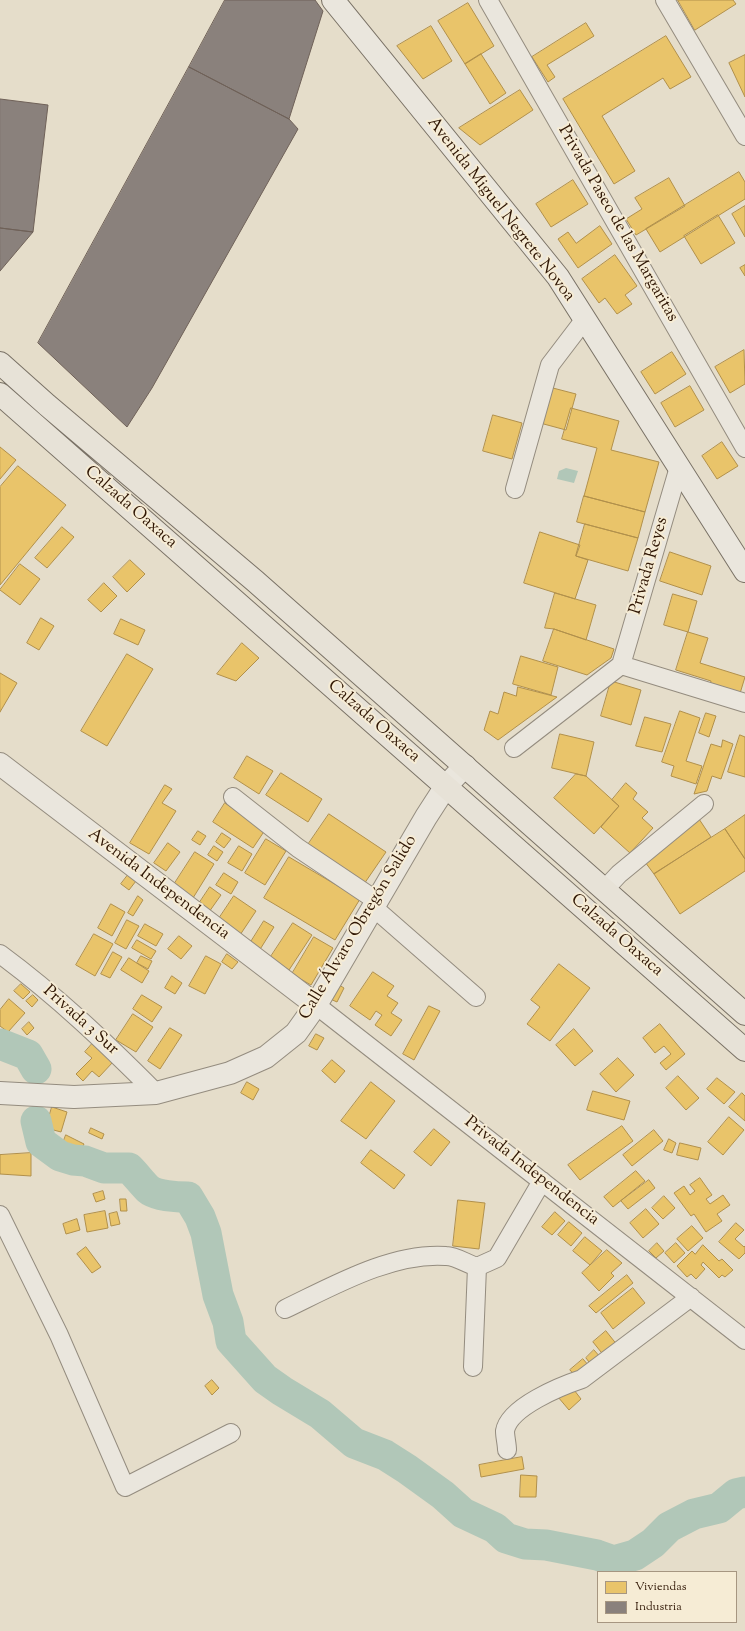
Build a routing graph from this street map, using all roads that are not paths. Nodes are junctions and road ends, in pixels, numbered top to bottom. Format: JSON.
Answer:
{"nodes":[{"id":1,"x":333,"y":0,"type":"edge"},
{"id":2,"x":488,"y":0,"type":"edge"},
{"id":3,"x":665,"y":0,"type":"edge"},
{"id":4,"x":745,"y":136,"type":"edge"},
{"id":5,"x":585,"y":319,"type":"junction"},
{"id":6,"x":0,"y":363,"type":"edge"},
{"id":7,"x":0,"y":394,"type":"edge"},
{"id":8,"x":745,"y":448,"type":"edge"},
{"id":9,"x":679,"y":467,"type":"junction"},
{"id":10,"x":515,"y":489,"type":"dead end"},
{"id":11,"x":745,"y":571,"type":"edge"},
{"id":12,"x":621,"y":665,"type":"junction"},
{"id":13,"x":745,"y":703,"type":"edge"},
{"id":14,"x":514,"y":748,"type":"dead end"},
{"id":15,"x":0,"y":764,"type":"edge"},
{"id":16,"x":465,"y":766,"type":"junction"},
{"id":17,"x":446,"y":786,"type":"junction"},
{"id":18,"x":233,"y":797,"type":"dead end"},
{"id":19,"x":704,"y":804,"type":"dead end"},
{"id":20,"x":604,"y":890,"type":"junction"},
{"id":21,"x":375,"y":904,"type":"junction"},
{"id":22,"x":624,"y":908,"type":"junction"},
{"id":23,"x":606,"y":928,"type":"junction"},
{"id":24,"x":0,"y":954,"type":"edge"},
{"id":25,"x":476,"y":997,"type":"dead end"},
{"id":26,"x":316,"y":1006,"type":"junction"},
{"id":27,"x":745,"y":1014,"type":"edge"},
{"id":28,"x":745,"y":1050,"type":"edge"},
{"id":29,"x":0,"y":1093,"type":"edge"},
{"id":30,"x":156,"y":1093,"type":"junction"},
{"id":31,"x":542,"y":1181,"type":"junction"},
{"id":32,"x":0,"y":1215,"type":"edge"},
{"id":33,"x":477,"y":1267,"type":"junction"},
{"id":34,"x":691,"y":1297,"type":"junction"},
{"id":35,"x":285,"y":1309,"type":"dead end"},
{"id":36,"x":745,"y":1340,"type":"edge"},
{"id":37,"x":473,"y":1367,"type":"dead end"},
{"id":38,"x":231,"y":1433,"type":"dead end"},
{"id":39,"x":507,"y":1450,"type":"dead end"}],
"edges":[{"from":1,"to":5,"type":"street","name":"Avenida Miguel Negrete Novoa"},
{"from":2,"to":8,"type":"street","name":"Privada Paseo de las Margaritas"},
{"from":3,"to":4,"type":"street"},
{"from":5,"to":9,"type":"street","name":"Avenida Miguel Negrete Novoa"},
{"from":5,"to":10,"type":"street"},
{"from":6,"to":16,"type":"main road","name":"Calzada Oaxaca"},
{"from":7,"to":17,"type":"main road","name":"Calzada Oaxaca"},
{"from":9,"to":11,"type":"street","name":"Avenida Miguel Negrete Novoa"},
{"from":9,"to":12,"type":"street","name":"Privada Reyes"},
{"from":12,"to":13,"type":"street"},
{"from":12,"to":14,"type":"street"},
{"from":15,"to":26,"type":"street","name":"Avenida Independencia"},
{"from":16,"to":17,"type":"street","name":"Calle Álvaro Obregón Salido"},
{"from":16,"to":20,"type":"main road","name":"Calzada Oaxaca"},
{"from":17,"to":21,"type":"street","name":"Calle Álvaro Obregón Salido"},
{"from":17,"to":23,"type":"main road","name":"Calzada Oaxaca"},
{"from":18,"to":21,"type":"street"},
{"from":19,"to":20,"type":"street"},
{"from":20,"to":22,"type":"main road","name":"Calzada Oaxaca"},
{"from":21,"to":25,"type":"street"},
{"from":21,"to":26,"type":"street","name":"Calle Álvaro Obregón Salido"},
{"from":22,"to":23,"type":"main road"},
{"from":22,"to":27,"type":"main road","name":"Calzada Oaxaca"},
{"from":23,"to":28,"type":"main road","name":"Calzada Oaxaca"},
{"from":24,"to":30,"type":"street","name":"Privada 3 Sur"},
{"from":26,"to":30,"type":"street","name":"Calle Álvaro Obregón Salido"},
{"from":26,"to":31,"type":"street","name":"Privada Independencia"},
{"from":29,"to":30,"type":"street","name":"Calle Álvaro Obregón Salido"},
{"from":31,"to":33,"type":"street"},
{"from":31,"to":34,"type":"street","name":"Privada Independencia"},
{"from":32,"to":38,"type":"street"},
{"from":33,"to":35,"type":"street"},
{"from":33,"to":37,"type":"street"},
{"from":34,"to":36,"type":"street","name":"Privada Independencia"},
{"from":34,"to":39,"type":"street"}]}
